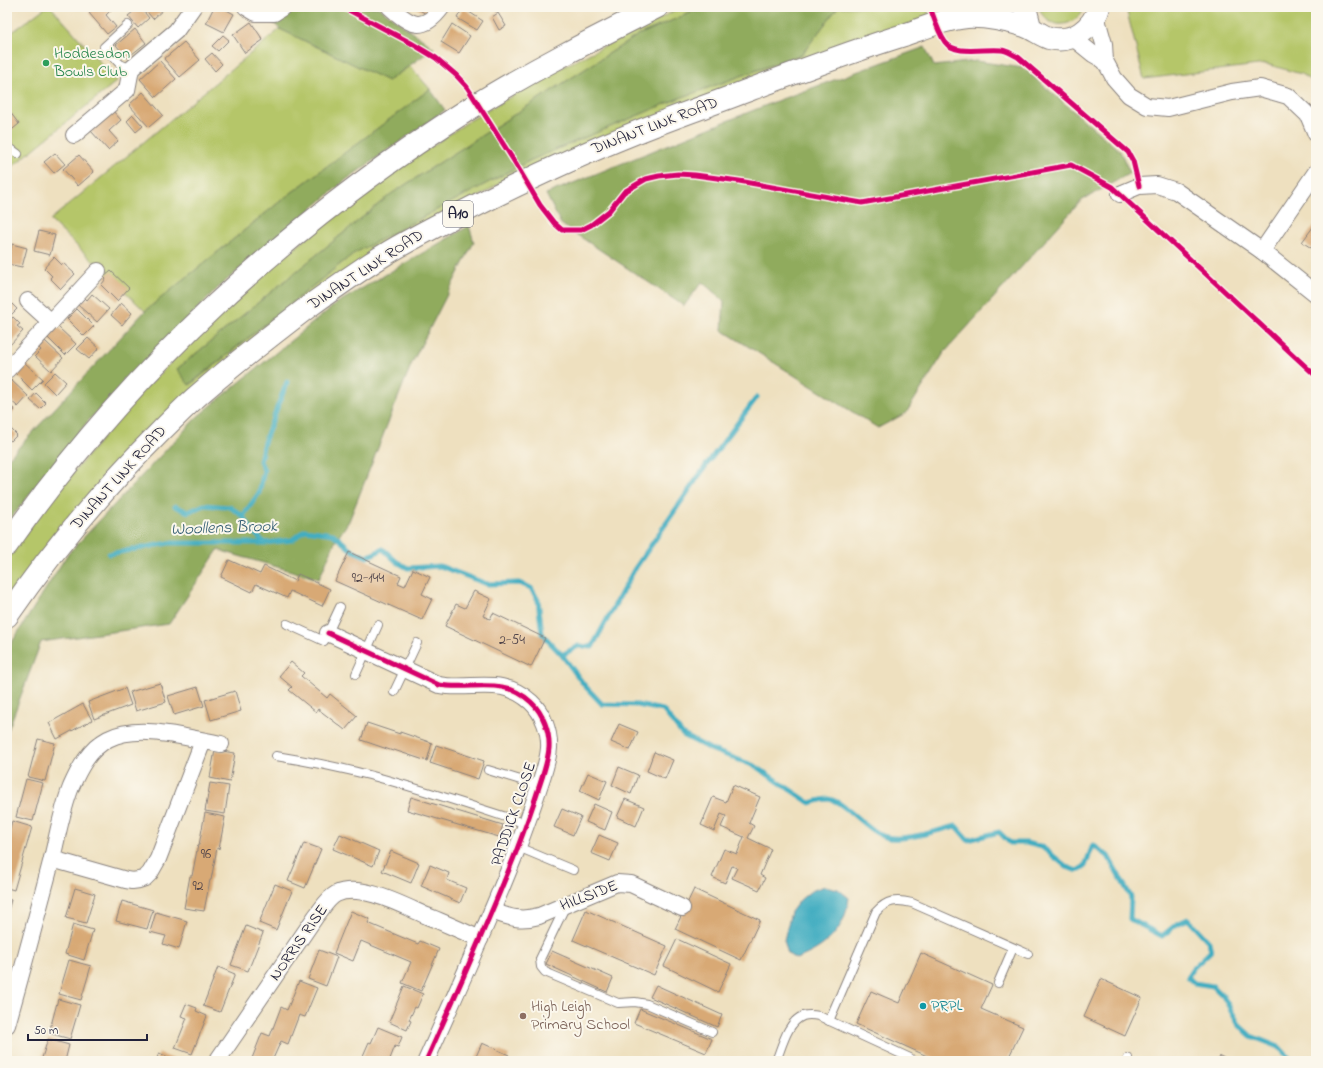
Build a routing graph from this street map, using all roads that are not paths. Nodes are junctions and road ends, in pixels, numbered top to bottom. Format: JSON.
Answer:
{"nodes":[{"id":1,"x":193,"y":7,"type":"edge"},
{"id":2,"x":246,"y":7,"type":"edge"},
{"id":3,"x":283,"y":7,"type":"edge"},
{"id":4,"x":390,"y":7,"type":"edge"},
{"id":5,"x":442,"y":7,"type":"edge"},
{"id":6,"x":657,"y":7,"type":"edge"},
{"id":7,"x":1098,"y":12,"type":"edge"},
{"id":8,"x":1028,"y":17,"type":"edge"},
{"id":9,"x":128,"y":24,"type":"dead end"},
{"id":10,"x":1072,"y":37,"type":"junction"},
{"id":11,"x":1105,"y":61,"type":"junction"},
{"id":12,"x":131,"y":69,"type":"junction"},
{"id":13,"x":1316,"y":134,"type":"edge"},
{"id":14,"x":74,"y":135,"type":"dead end"},
{"id":15,"x":7,"y":146,"type":"edge"},
{"id":16,"x":18,"y":154,"type":"dead end"},
{"id":17,"x":1316,"y":172,"type":"edge"},
{"id":18,"x":1120,"y":194,"type":"dead end"},
{"id":19,"x":1262,"y":251,"type":"junction"},
{"id":20,"x":98,"y":271,"type":"dead end"},
{"id":21,"x":1315,"y":290,"type":"edge"},
{"id":22,"x":28,"y":301,"type":"dead end"},
{"id":23,"x":51,"y":322,"type":"junction"},
{"id":24,"x":7,"y":370,"type":"edge"},
{"id":25,"x":7,"y":545,"type":"edge"},
{"id":26,"x":340,"y":607,"type":"dead end"},
{"id":27,"x":7,"y":616,"type":"edge"},
{"id":28,"x":287,"y":624,"type":"dead end"},
{"id":29,"x":378,"y":625,"type":"dead end"},
{"id":30,"x":328,"y":633,"type":"junction"},
{"id":31,"x":417,"y":643,"type":"dead end"},
{"id":32,"x":366,"y":651,"type":"junction"},
{"id":33,"x":404,"y":669,"type":"junction"},
{"id":34,"x":356,"y":674,"type":"dead end"},
{"id":35,"x":394,"y":692,"type":"dead end"},
{"id":36,"x":203,"y":741,"type":"junction"},
{"id":37,"x":221,"y":744,"type":"dead end"},
{"id":38,"x":276,"y":756,"type":"dead end"},
{"id":39,"x":488,"y":770,"type":"dead end"},
{"id":40,"x":540,"y":786,"type":"junction"},
{"id":41,"x":527,"y":824,"type":"junction"},
{"id":42,"x":518,"y":847,"type":"junction"},
{"id":43,"x":52,"y":859,"type":"junction"},
{"id":44,"x":573,"y":870,"type":"dead end"},
{"id":45,"x":566,"y":904,"type":"junction"},
{"id":46,"x":682,"y":908,"type":"dead end"},
{"id":47,"x":492,"y":911,"type":"junction"},
{"id":48,"x":480,"y":938,"type":"junction"},
{"id":49,"x":1013,"y":948,"type":"junction"},
{"id":50,"x":1028,"y":954,"type":"dead end"},
{"id":51,"x":998,"y":983,"type":"dead end"},
{"id":52,"x":829,"y":1021,"type":"junction"},
{"id":53,"x":7,"y":1025,"type":"edge"},
{"id":54,"x":712,"y":1032,"type":"dead end"},
{"id":55,"x":910,"y":1058,"type":"dead end"},
{"id":56,"x":217,"y":1061,"type":"edge"},
{"id":57,"x":426,"y":1061,"type":"edge"},
{"id":58,"x":776,"y":1061,"type":"edge"}],
"edges":[{"from":1,"to":12,"type":"street"},
{"from":2,"to":3,"type":"street"},
{"from":4,"to":5,"type":"street"},
{"from":6,"to":25,"type":"main road"},
{"from":7,"to":10,"type":"main road"},
{"from":7,"to":11,"type":"street"},
{"from":8,"to":10,"type":"main road","name":"DINANT LINK ROAD"},
{"from":8,"to":27,"type":"main road","name":"DINANT LINK ROAD","number":"A10"},
{"from":9,"to":12,"type":"lane"},
{"from":10,"to":11,"type":"street"},
{"from":11,"to":13,"type":"street"},
{"from":12,"to":14,"type":"street"},
{"from":15,"to":16,"type":"lane"},
{"from":17,"to":19,"type":"street"},
{"from":18,"to":19,"type":"street"},
{"from":19,"to":21,"type":"street"},
{"from":20,"to":23,"type":"street"},
{"from":22,"to":23,"type":"street"},
{"from":23,"to":24,"type":"street"},
{"from":26,"to":30,"type":"lane"},
{"from":28,"to":30,"type":"lane"},
{"from":29,"to":32,"type":"lane"},
{"from":30,"to":32,"type":"street","name":"PADDICK CLOSE"},
{"from":31,"to":33,"type":"lane"},
{"from":32,"to":33,"type":"street","name":"PADDICK CLOSE"},
{"from":32,"to":34,"type":"lane"},
{"from":33,"to":35,"type":"lane"},
{"from":33,"to":40,"type":"street","name":"PADDICK CLOSE"},
{"from":36,"to":37,"type":"street"},
{"from":36,"to":43,"type":"street"},
{"from":36,"to":43,"type":"street"},
{"from":38,"to":41,"type":"lane"},
{"from":39,"to":40,"type":"lane"},
{"from":40,"to":41,"type":"street","name":"PADDICK CLOSE"},
{"from":41,"to":42,"type":"street","name":"PADDICK CLOSE"},
{"from":42,"to":44,"type":"lane"},
{"from":42,"to":47,"type":"street","name":"PADDICK CLOSE"},
{"from":43,"to":53,"type":"street"},
{"from":45,"to":46,"type":"street","name":"HILLSIDE"},
{"from":45,"to":47,"type":"street","name":"HILLSIDE"},
{"from":45,"to":54,"type":"lane"},
{"from":47,"to":48,"type":"street","name":"PADDICK CLOSE"},
{"from":48,"to":56,"type":"street","name":"NORRIS RISE"},
{"from":48,"to":57,"type":"street","name":"PADDICK CLOSE"},
{"from":49,"to":50,"type":"lane"},
{"from":49,"to":51,"type":"lane"},
{"from":49,"to":52,"type":"lane"},
{"from":52,"to":55,"type":"lane"},
{"from":52,"to":58,"type":"lane"}]}
